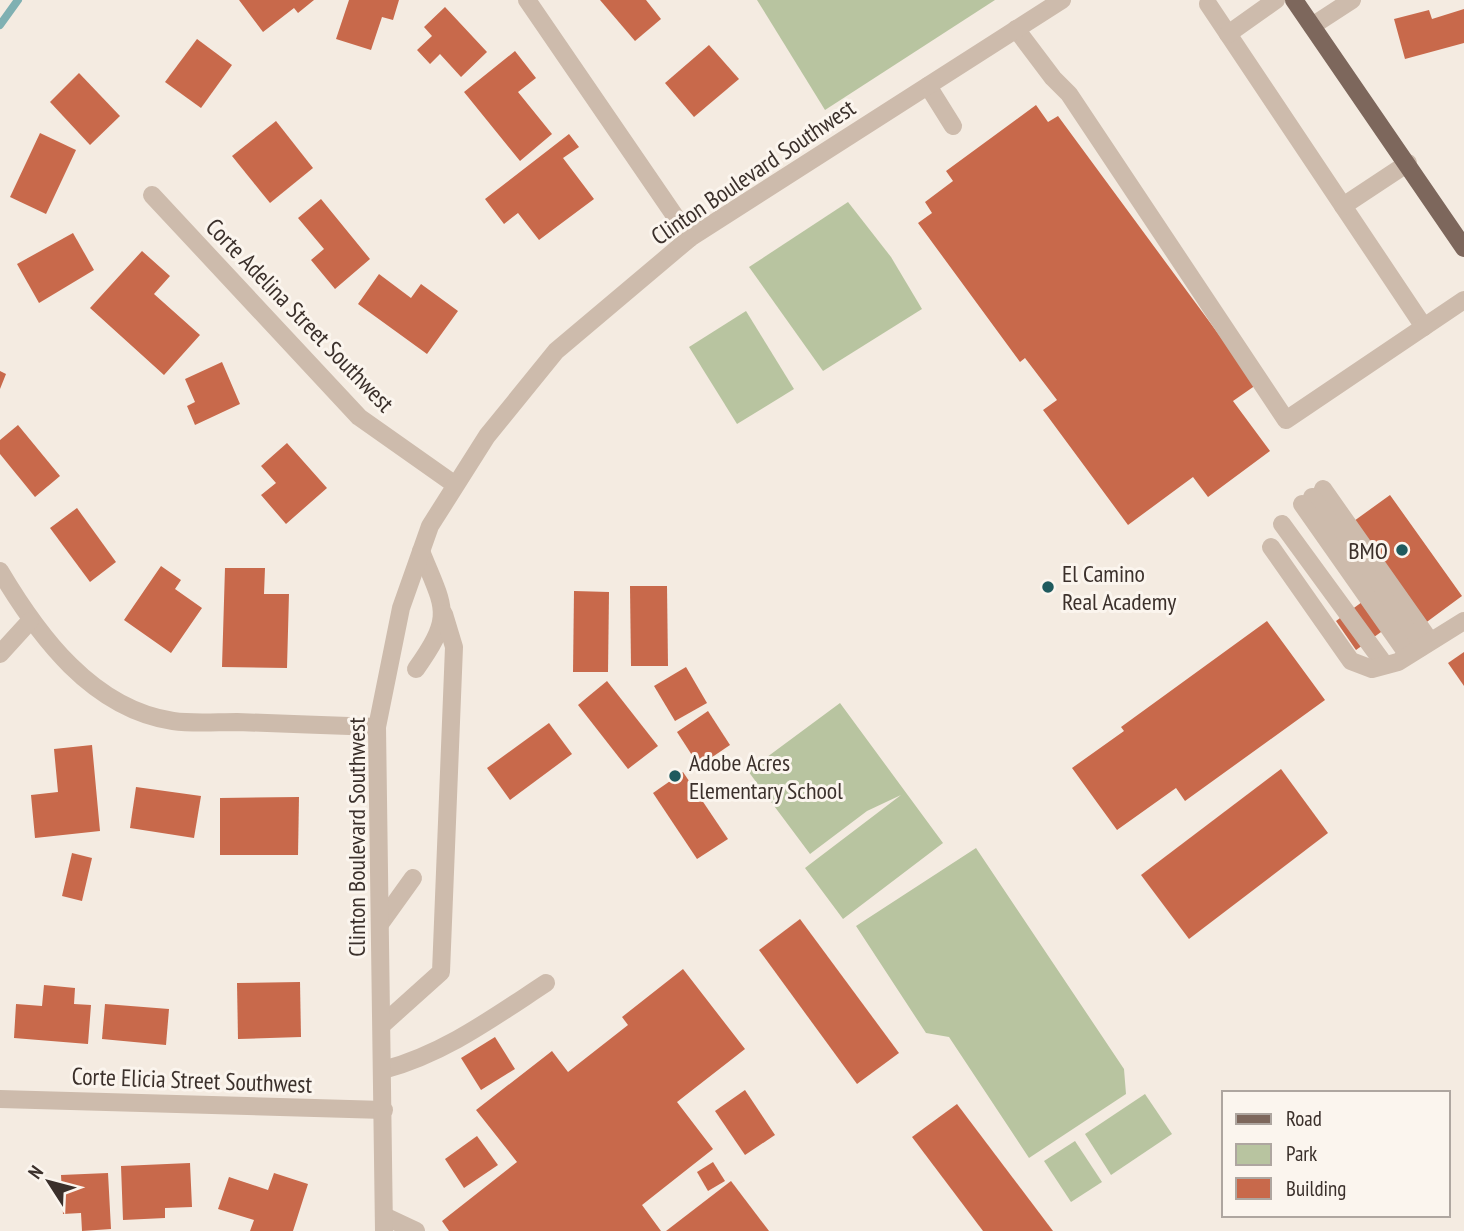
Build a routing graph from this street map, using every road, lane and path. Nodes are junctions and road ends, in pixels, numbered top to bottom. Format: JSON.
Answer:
{"nodes":[{"id":1,"x":527,"y":0,"type":"edge"},
{"id":2,"x":1062,"y":0,"type":"edge"},
{"id":3,"x":1276,"y":0,"type":"edge"},
{"id":4,"x":1294,"y":0,"type":"edge"},
{"id":5,"x":1352,"y":0,"type":"edge"},
{"id":6,"x":1208,"y":4,"type":"dead end"},
{"id":7,"x":1312,"y":26,"type":"junction"},
{"id":8,"x":1016,"y":29,"type":"junction"},
{"id":9,"x":1228,"y":34,"type":"junction"},
{"id":10,"x":928,"y":86,"type":"junction"},
{"id":11,"x":953,"y":126,"type":"dead end"},
{"id":12,"x":1408,"y":163,"type":"junction"},
{"id":13,"x":152,"y":195,"type":"dead end"},
{"id":14,"x":1343,"y":206,"type":"junction"},
{"id":15,"x":690,"y":238,"type":"junction"},
{"id":16,"x":1464,"y":248,"type":"edge"},
{"id":17,"x":1464,"y":300,"type":"edge"},
{"id":18,"x":1424,"y":327,"type":"junction"},
{"id":19,"x":454,"y":484,"type":"junction"},
{"id":20,"x":1302,"y":505,"type":"junction"},
{"id":21,"x":1271,"y":547,"type":"dead end"},
{"id":22,"x":421,"y":551,"type":"junction"},
{"id":23,"x":0,"y":570,"type":"edge"},
{"id":24,"x":444,"y":614,"type":"junction"},
{"id":25,"x":30,"y":621,"type":"junction"},
{"id":26,"x":1464,"y":621,"type":"edge"},
{"id":27,"x":0,"y":654,"type":"edge"},
{"id":28,"x":1408,"y":654,"type":"junction"},
{"id":29,"x":416,"y":668,"type":"dead end"},
{"id":30,"x":377,"y":727,"type":"junction"},
{"id":31,"x":413,"y":877,"type":"dead end"},
{"id":32,"x":380,"y":924,"type":"junction"},
{"id":33,"x":546,"y":982,"type":"dead end"},
{"id":34,"x":382,"y":1025,"type":"junction"},
{"id":35,"x":383,"y":1070,"type":"junction"},
{"id":36,"x":0,"y":1099,"type":"edge"},
{"id":37,"x":383,"y":1110,"type":"junction"},
{"id":38,"x":384,"y":1224,"type":"edge"},
{"id":39,"x":416,"y":1231,"type":"edge"}],
"edges":[{"from":1,"to":15,"type":"street"},
{"from":2,"to":8,"type":"street","name":"Clinton Boulevard Southwest"},
{"from":3,"to":9,"type":"street"},
{"from":4,"to":7,"type":"main road"},
{"from":5,"to":7,"type":"street"},
{"from":6,"to":9,"type":"street"},
{"from":7,"to":12,"type":"main road"},
{"from":8,"to":10,"type":"street","name":"Clinton Boulevard Southwest"},
{"from":8,"to":18,"type":"street"},
{"from":9,"to":14,"type":"street"},
{"from":10,"to":11,"type":"street"},
{"from":10,"to":15,"type":"street","name":"Clinton Boulevard Southwest"},
{"from":12,"to":14,"type":"street"},
{"from":12,"to":16,"type":"main road"},
{"from":13,"to":19,"type":"street","name":"Corte Adelina Street Southwest"},
{"from":14,"to":18,"type":"street"},
{"from":15,"to":19,"type":"street","name":"Clinton Boulevard Southwest"},
{"from":17,"to":18,"type":"street"},
{"from":19,"to":22,"type":"street","name":"Clinton Boulevard Southwest"},
{"from":20,"to":28,"type":"street"},
{"from":20,"to":28,"type":"street"},
{"from":20,"to":28,"type":"street"},
{"from":21,"to":28,"type":"street"},
{"from":22,"to":24,"type":"street"},
{"from":22,"to":30,"type":"street","name":"Clinton Boulevard Southwest"},
{"from":23,"to":25,"type":"street"},
{"from":24,"to":29,"type":"street"},
{"from":24,"to":34,"type":"street"},
{"from":25,"to":27,"type":"street"},
{"from":25,"to":30,"type":"street"},
{"from":26,"to":28,"type":"street"},
{"from":30,"to":32,"type":"street","name":"Clinton Boulevard Southwest"},
{"from":31,"to":32,"type":"street"},
{"from":32,"to":34,"type":"street","name":"Clinton Boulevard Southwest"},
{"from":33,"to":35,"type":"street"},
{"from":34,"to":35,"type":"street","name":"Clinton Boulevard Southwest"},
{"from":35,"to":37,"type":"street","name":"Clinton Boulevard Southwest"},
{"from":36,"to":37,"type":"street","name":"Corte Elicia Street Southwest"},
{"from":37,"to":38,"type":"street","name":"Clinton Boulevard Southwest"},
{"from":38,"to":39,"type":"street"}]}
